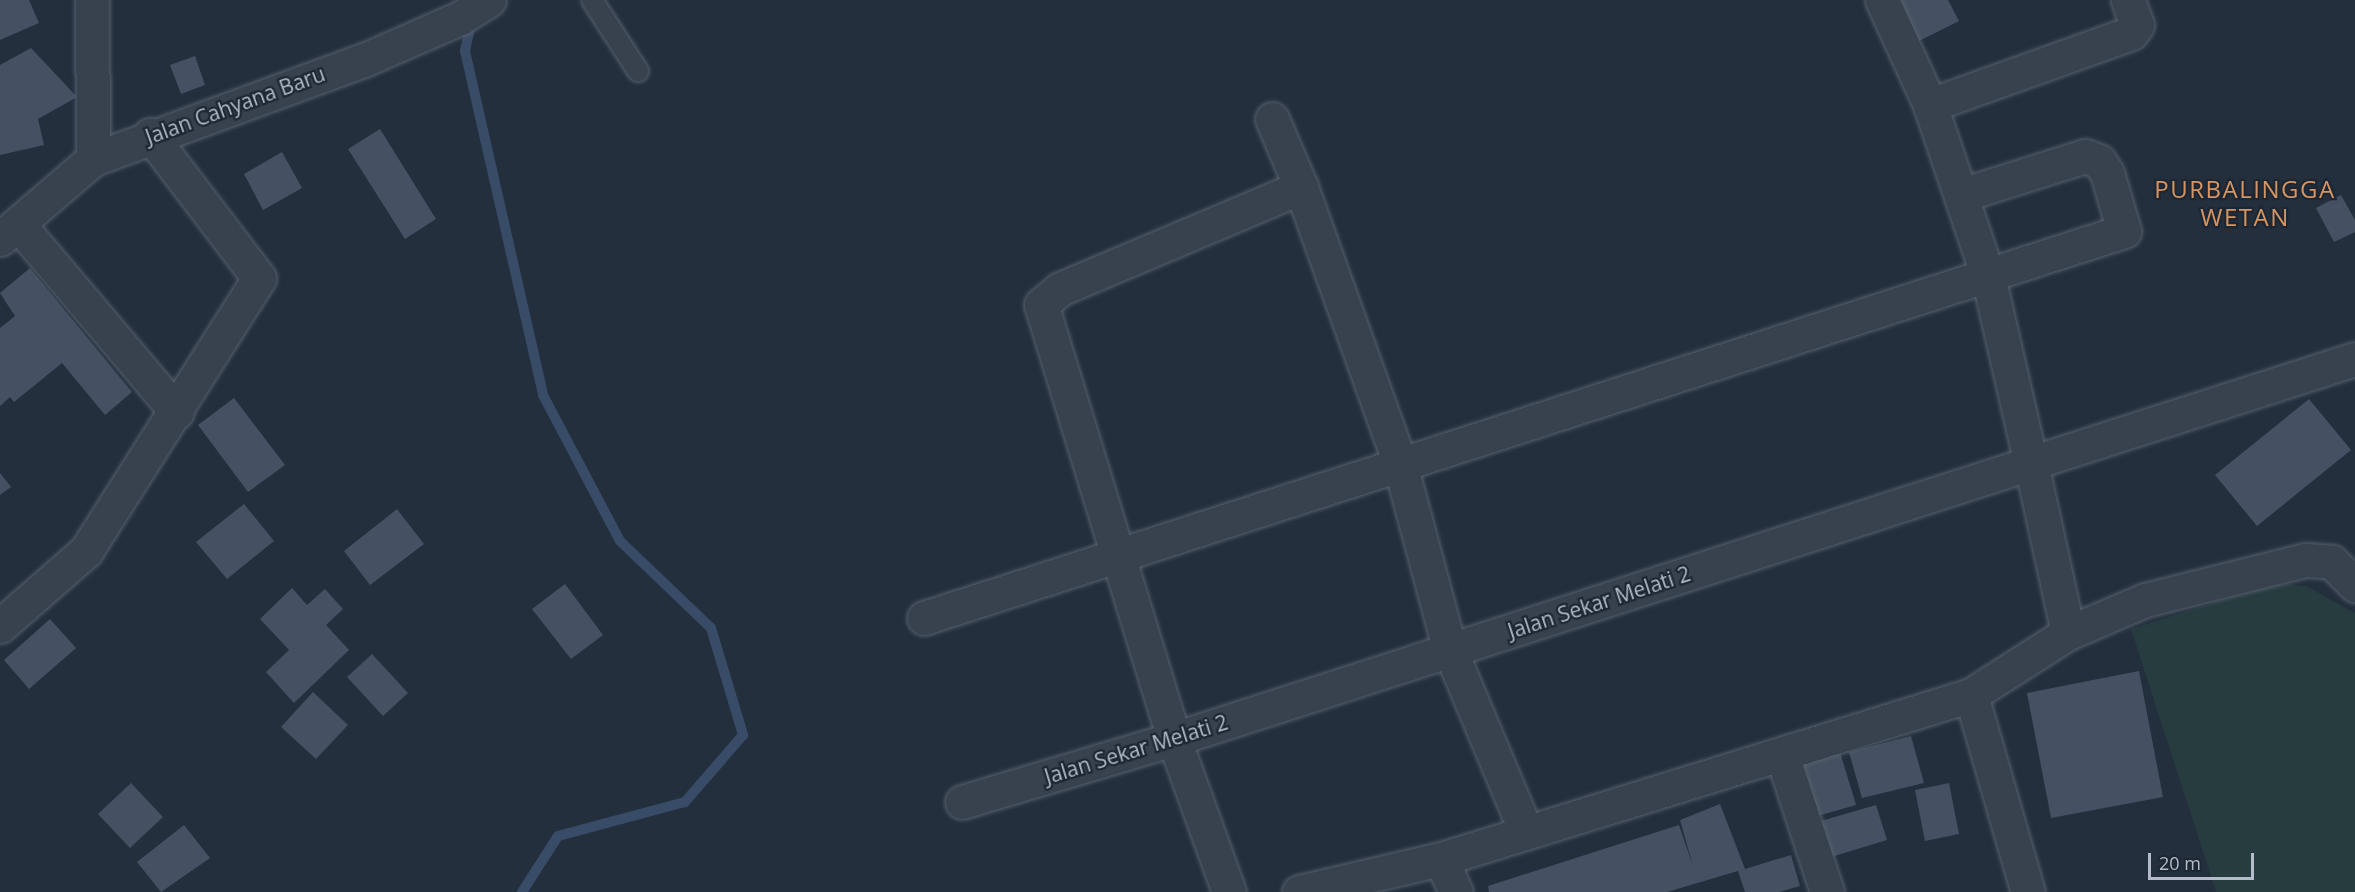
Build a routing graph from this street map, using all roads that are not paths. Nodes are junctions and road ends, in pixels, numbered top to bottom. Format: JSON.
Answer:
{"nodes":[{"id":1,"x":92,"y":0,"type":"edge"},
{"id":2,"x":489,"y":0,"type":"edge"},
{"id":3,"x":592,"y":0,"type":"edge"},
{"id":4,"x":1882,"y":0,"type":"edge"},
{"id":5,"x":2128,"y":0,"type":"edge"},
{"id":6,"x":638,"y":71,"type":"dead end"},
{"id":7,"x":1930,"y":105,"type":"junction"},
{"id":8,"x":1272,"y":119,"type":"dead end"},
{"id":9,"x":150,"y":135,"type":"junction"},
{"id":10,"x":93,"y":159,"type":"junction"},
{"id":11,"x":1301,"y":187,"type":"junction"},
{"id":12,"x":1961,"y":195,"type":"junction"},
{"id":13,"x":9,"y":232,"type":"edge"},
{"id":14,"x":1988,"y":276,"type":"junction"},
{"id":15,"x":2355,"y":359,"type":"edge"},
{"id":16,"x":177,"y":412,"type":"junction"},
{"id":17,"x":2031,"y":463,"type":"junction"},
{"id":18,"x":1401,"y":464,"type":"junction"},
{"id":19,"x":1119,"y":554,"type":"junction"},
{"id":20,"x":2355,"y":585,"type":"edge"},
{"id":21,"x":924,"y":618,"type":"dead end"},
{"id":22,"x":0,"y":626,"type":"edge"},
{"id":23,"x":2068,"y":633,"type":"junction"},
{"id":24,"x":1450,"y":650,"type":"junction"},
{"id":25,"x":1971,"y":695,"type":"junction"},
{"id":26,"x":1174,"y":739,"type":"junction"},
{"id":27,"x":1782,"y":755,"type":"junction"},
{"id":28,"x":962,"y":802,"type":"dead end"},
{"id":29,"x":1526,"y":832,"type":"junction"},
{"id":30,"x":1441,"y":859,"type":"junction"},
{"id":31,"x":1229,"y":892,"type":"edge"},
{"id":32,"x":1299,"y":892,"type":"edge"},
{"id":33,"x":1456,"y":892,"type":"edge"},
{"id":34,"x":1827,"y":892,"type":"edge"},
{"id":35,"x":2028,"y":892,"type":"edge"}],
"edges":[{"from":1,"to":10,"type":"street"},
{"from":2,"to":9,"type":"street","name":"Jalan Cahyana Baru"},
{"from":3,"to":6,"type":"lane"},
{"from":4,"to":7,"type":"street"},
{"from":5,"to":7,"type":"street"},
{"from":7,"to":12,"type":"street"},
{"from":8,"to":11,"type":"street"},
{"from":9,"to":10,"type":"street","name":"Jalan Cahyana Baru"},
{"from":9,"to":16,"type":"street"},
{"from":10,"to":13,"type":"street","name":"Jalan Cahyana Baru"},
{"from":11,"to":18,"type":"street"},
{"from":11,"to":19,"type":"street"},
{"from":12,"to":14,"type":"street"},
{"from":12,"to":14,"type":"street"},
{"from":13,"to":16,"type":"street"},
{"from":14,"to":17,"type":"street"},
{"from":14,"to":18,"type":"street"},
{"from":15,"to":17,"type":"street","name":"Jalan Sekar Melati 2"},
{"from":16,"to":22,"type":"street"},
{"from":17,"to":23,"type":"street"},
{"from":17,"to":24,"type":"street","name":"Jalan Sekar Melati 2"},
{"from":18,"to":19,"type":"street"},
{"from":18,"to":24,"type":"street"},
{"from":19,"to":21,"type":"street"},
{"from":19,"to":26,"type":"street"},
{"from":20,"to":23,"type":"street"},
{"from":23,"to":25,"type":"street"},
{"from":24,"to":26,"type":"street","name":"Jalan Sekar Melati 2"},
{"from":24,"to":29,"type":"street"},
{"from":25,"to":27,"type":"street"},
{"from":25,"to":35,"type":"street"},
{"from":26,"to":28,"type":"street","name":"Jalan Sekar Melati 2"},
{"from":26,"to":31,"type":"street"},
{"from":27,"to":29,"type":"street"},
{"from":27,"to":34,"type":"street"},
{"from":29,"to":30,"type":"street"},
{"from":30,"to":32,"type":"street"},
{"from":30,"to":33,"type":"street"}]}
